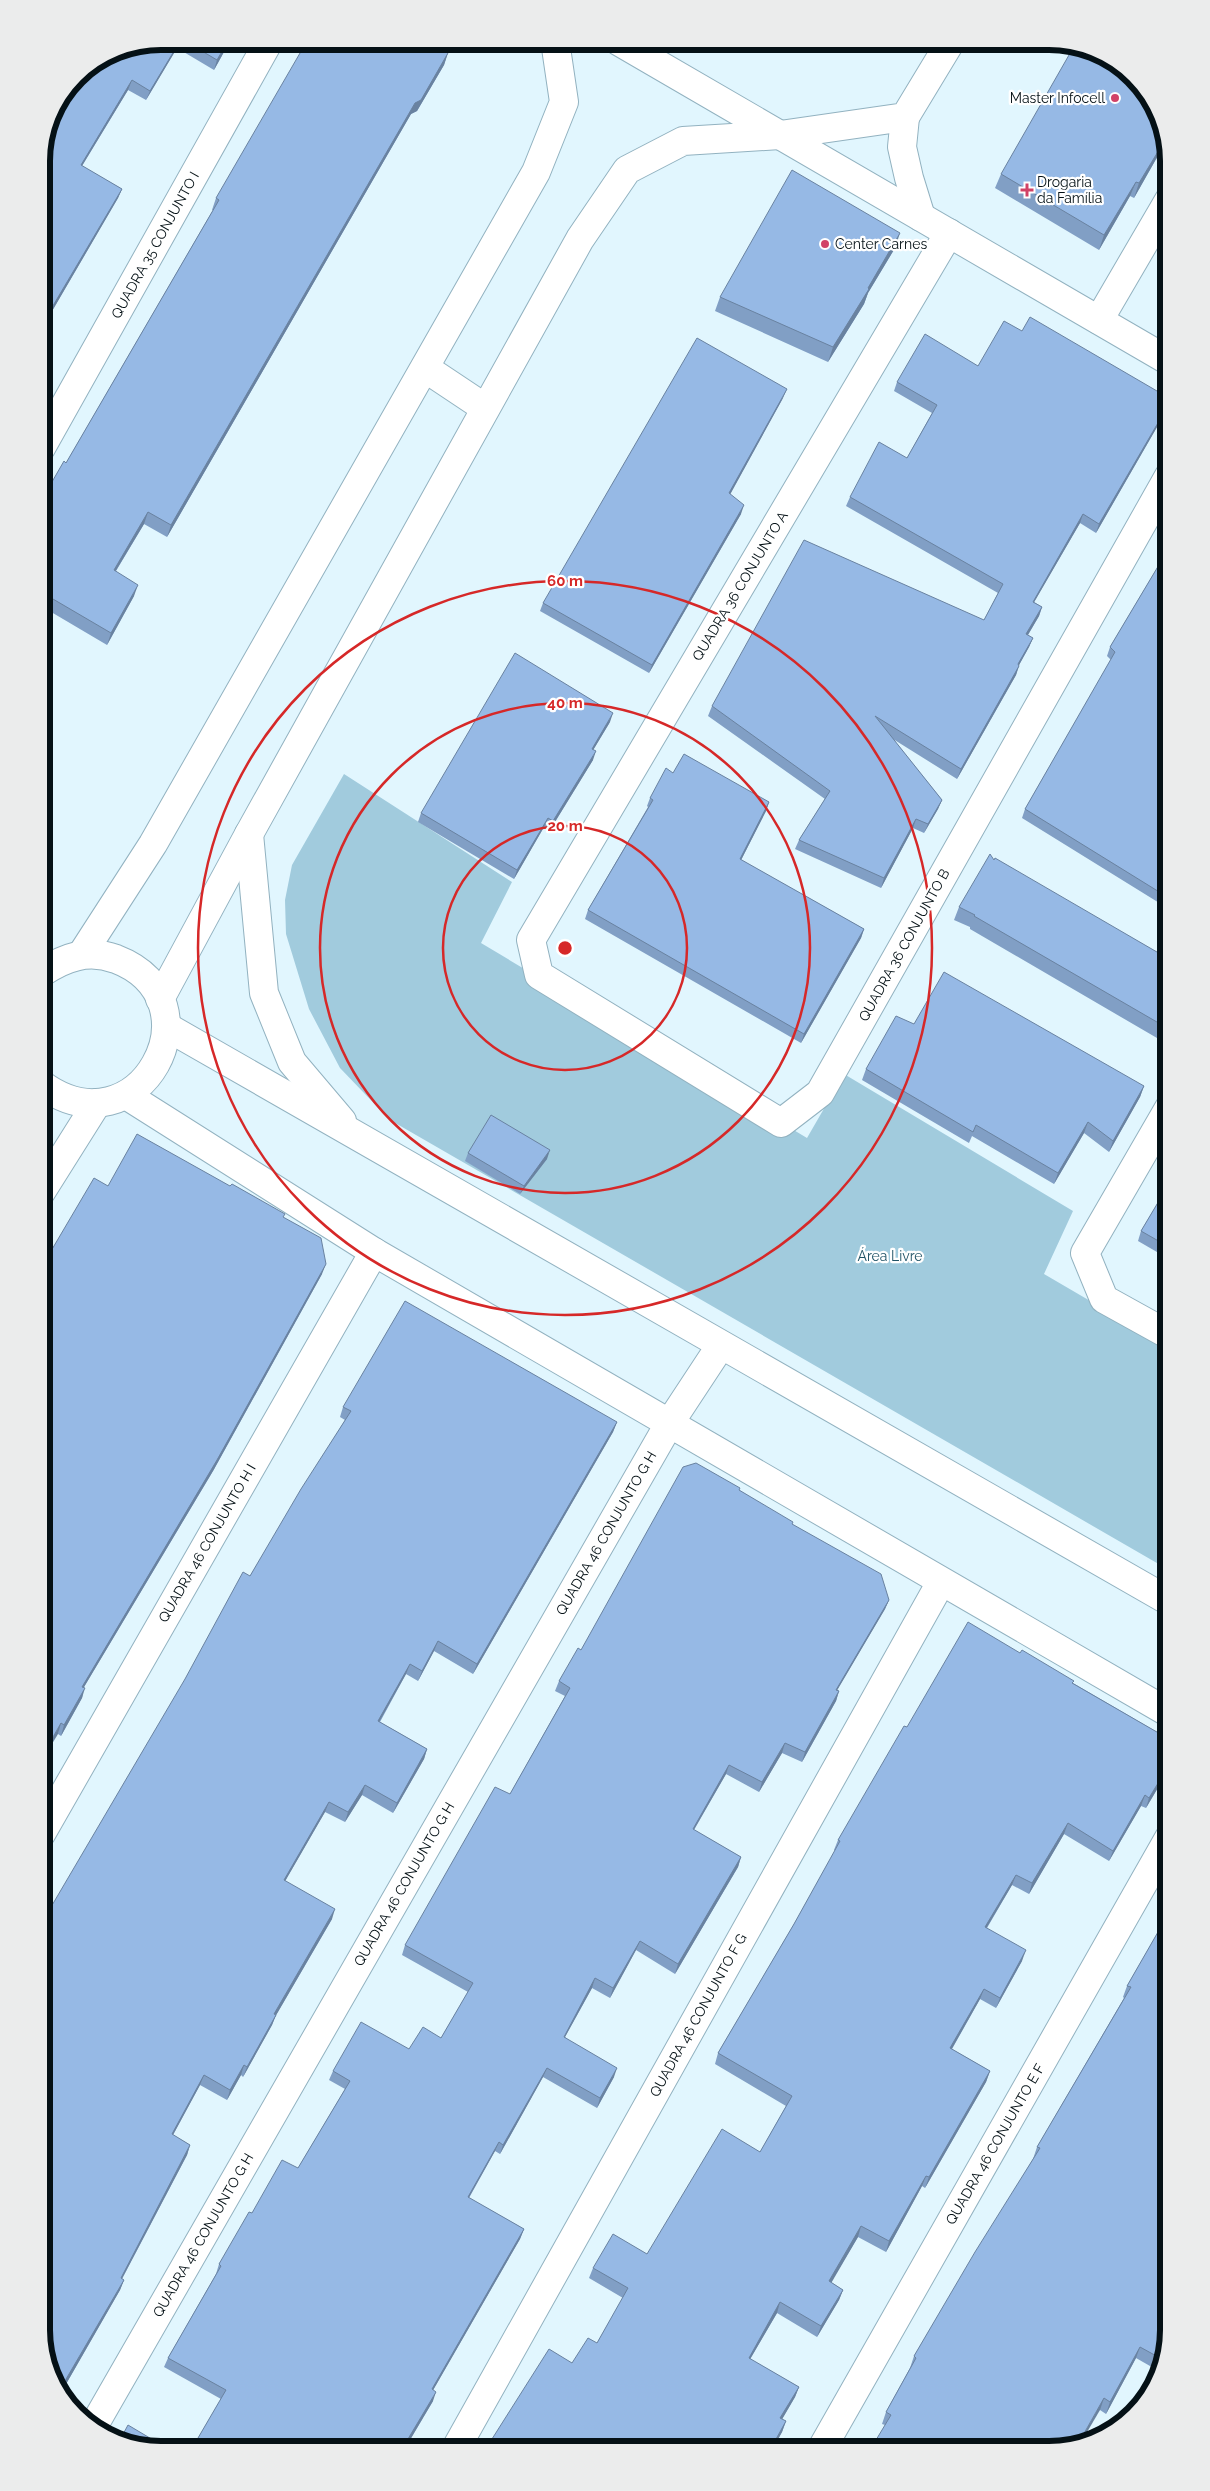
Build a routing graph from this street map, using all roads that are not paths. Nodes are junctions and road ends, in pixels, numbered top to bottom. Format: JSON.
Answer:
{"nodes":[{"id":1,"x":264,"y":50,"type":"edge"},
{"id":2,"x":556,"y":50,"type":"edge"},
{"id":3,"x":634,"y":50,"type":"edge"},
{"id":4,"x":946,"y":50,"type":"edge"},
{"id":5,"x":905,"y":117,"type":"junction"},
{"id":6,"x":780,"y":135,"type":"junction"},
{"id":7,"x":1160,"y":215,"type":"edge"},
{"id":8,"x":921,"y":217,"type":"junction"},
{"id":9,"x":949,"y":233,"type":"junction"},
{"id":10,"x":1099,"y":320,"type":"junction"},
{"id":11,"x":1160,"y":356,"type":"edge"},
{"id":12,"x":425,"y":368,"type":"junction"},
{"id":13,"x":485,"y":408,"type":"junction"},
{"id":14,"x":50,"y":434,"type":"edge"},
{"id":15,"x":1160,"y":492,"type":"edge"},
{"id":16,"x":249,"y":834,"type":"junction"},
{"id":17,"x":532,"y":940,"type":"joint"},
{"id":18,"x":82,"y":954,"type":"junction"},
{"id":19,"x":50,"y":967,"type":"edge"},
{"id":20,"x":160,"y":999,"type":"junction"},
{"id":21,"x":167,"y":1027,"type":"junction"},
{"id":22,"x":50,"y":1091,"type":"edge"},
{"id":23,"x":126,"y":1096,"type":"junction"},
{"id":24,"x":97,"y":1104,"type":"junction"},
{"id":25,"x":1160,"y":1124,"type":"edge"},
{"id":26,"x":354,"y":1136,"type":"junction"},
{"id":27,"x":50,"y":1178,"type":"edge"},
{"id":28,"x":374,"y":1252,"type":"junction"},
{"id":29,"x":1160,"y":1330,"type":"edge"},
{"id":30,"x":721,"y":1345,"type":"junction"},
{"id":31,"x":669,"y":1424,"type":"junction"},
{"id":32,"x":941,"y":1582,"type":"junction"},
{"id":33,"x":1160,"y":1596,"type":"edge"},
{"id":34,"x":1160,"y":1708,"type":"edge"},
{"id":35,"x":50,"y":1818,"type":"edge"},
{"id":36,"x":1160,"y":1854,"type":"edge"},
{"id":37,"x":96,"y":2420,"type":"edge"},
{"id":38,"x":460,"y":2441,"type":"edge"},
{"id":39,"x":826,"y":2441,"type":"edge"}],
"edges":[{"from":1,"to":14,"type":"street","name":"QUADRA 35 CONJUNTO I"},
{"from":2,"to":12,"type":"street"},
{"from":3,"to":6,"type":"street"},
{"from":4,"to":5,"type":"street"},
{"from":5,"to":6,"type":"street"},
{"from":5,"to":8,"type":"street"},
{"from":6,"to":8,"type":"street"},
{"from":6,"to":13,"type":"street"},
{"from":7,"to":10,"type":"street"},
{"from":8,"to":9,"type":"street"},
{"from":9,"to":10,"type":"street"},
{"from":9,"to":17,"type":"street","name":"QUADRA 36 CONJUNTO A"},
{"from":10,"to":11,"type":"street"},
{"from":12,"to":13,"type":"street"},
{"from":12,"to":18,"type":"street"},
{"from":13,"to":16,"type":"street"},
{"from":15,"to":17,"type":"street","name":"QUADRA 36 CONJUNTO B"},
{"from":16,"to":20,"type":"street"},
{"from":16,"to":26,"type":"street"},
{"from":18,"to":19,"type":"street"},
{"from":18,"to":20,"type":"street"},
{"from":20,"to":21,"type":"street"},
{"from":21,"to":23,"type":"street"},
{"from":21,"to":26,"type":"street"},
{"from":22,"to":24,"type":"street"},
{"from":23,"to":24,"type":"street"},
{"from":23,"to":28,"type":"street"},
{"from":24,"to":27,"type":"street"},
{"from":25,"to":29,"type":"street"},
{"from":26,"to":30,"type":"street"},
{"from":28,"to":31,"type":"street"},
{"from":28,"to":35,"type":"street","name":"QUADRA 46 CONJUNTO H I"},
{"from":30,"to":31,"type":"street","name":"QUADRA 46 CONJUNTO G H"},
{"from":30,"to":33,"type":"street"},
{"from":31,"to":32,"type":"street"},
{"from":31,"to":37,"type":"street","name":"QUADRA 46 CONJUNTO G H"},
{"from":32,"to":34,"type":"street"},
{"from":32,"to":38,"type":"street","name":"QUADRA 46 CONJUNTO F G"},
{"from":36,"to":39,"type":"street","name":"QUADRA 46 CONJUNTO E F"}]}
